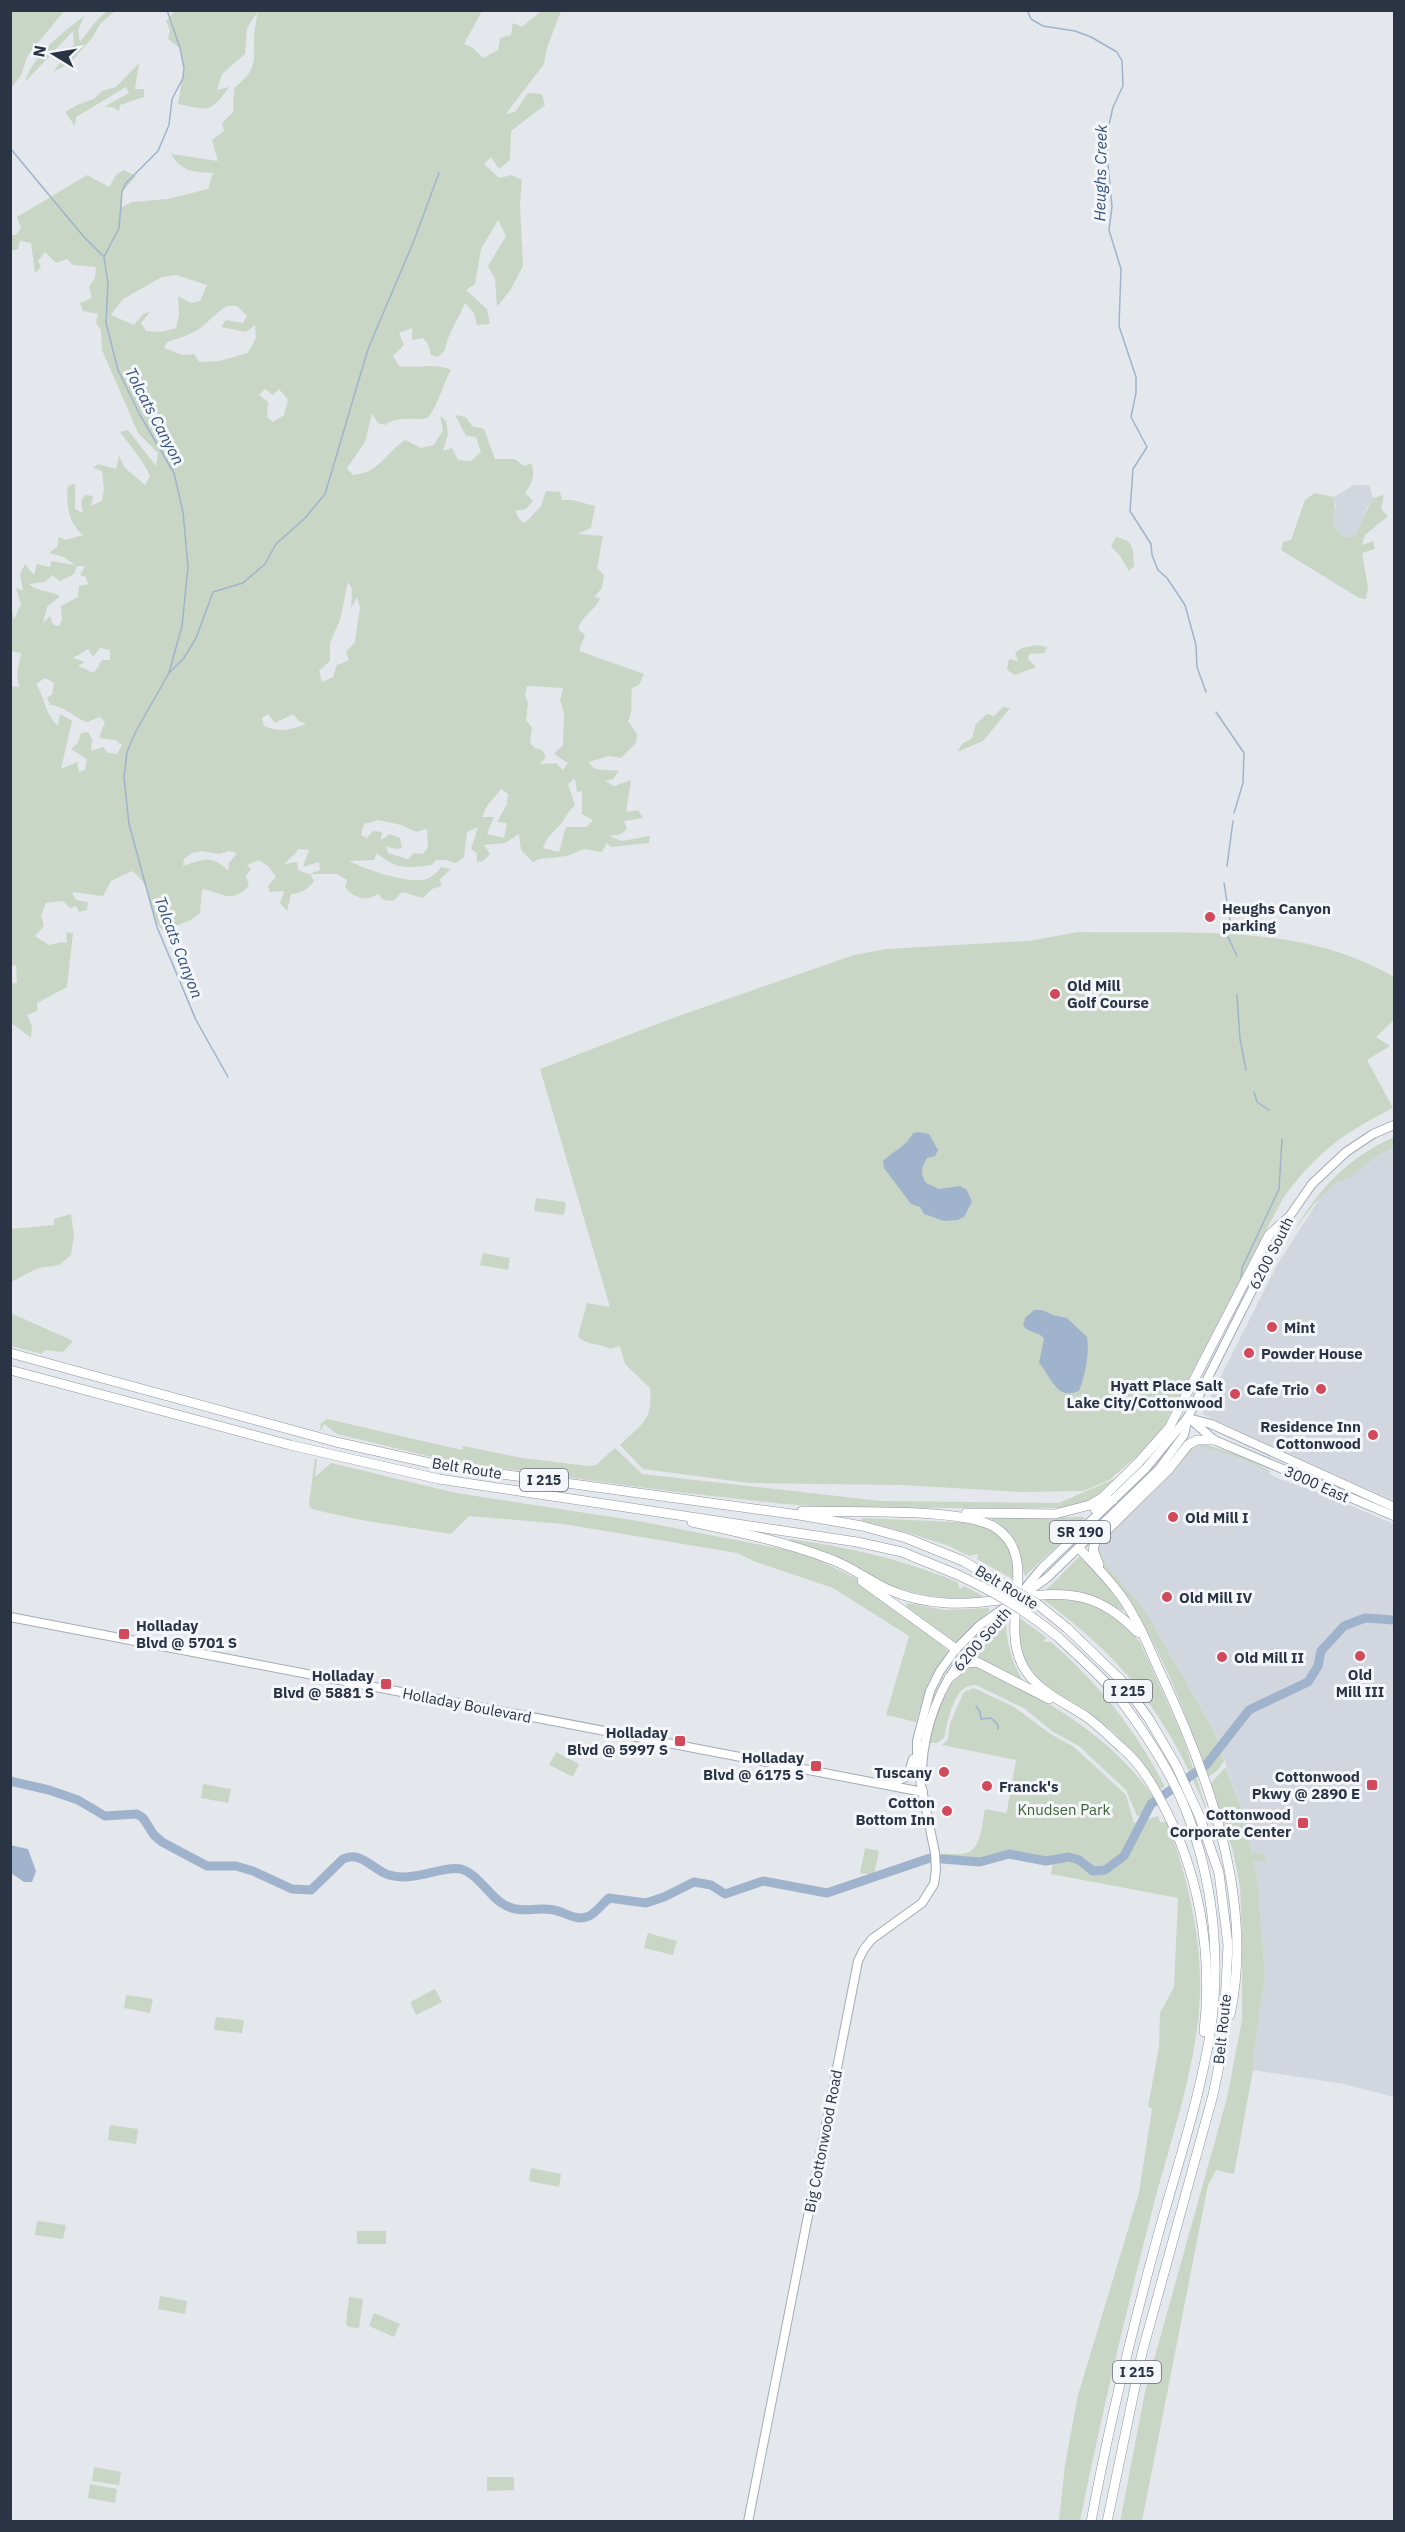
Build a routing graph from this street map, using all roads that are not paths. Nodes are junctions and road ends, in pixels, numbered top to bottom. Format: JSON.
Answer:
{"nodes":[{"id":1,"x":1395,"y":1125,"type":"edge"},
{"id":2,"x":1289,"y":1217,"type":"junction"},
{"id":3,"x":10,"y":1353,"type":"edge"},
{"id":4,"x":10,"y":1370,"type":"edge"},
{"id":5,"x":1188,"y":1417,"type":"junction"},
{"id":6,"x":1214,"y":1440,"type":"junction"},
{"id":7,"x":1171,"y":1455,"type":"junction"},
{"id":8,"x":1113,"y":1500,"type":"junction"},
{"id":9,"x":1395,"y":1507,"type":"edge"},
{"id":10,"x":632,"y":1509,"type":"junction"},
{"id":11,"x":754,"y":1509,"type":"junction"},
{"id":12,"x":925,"y":1514,"type":"junction"},
{"id":13,"x":1055,"y":1514,"type":"junction"},
{"id":14,"x":1395,"y":1516,"type":"edge"},
{"id":15,"x":1079,"y":1548,"type":"junction"},
{"id":16,"x":833,"y":1560,"type":"junction"},
{"id":17,"x":1106,"y":1578,"type":"junction"},
{"id":18,"x":1017,"y":1598,"type":"junction"},
{"id":19,"x":10,"y":1617,"type":"edge"},
{"id":20,"x":1142,"y":1634,"type":"junction"},
{"id":21,"x":956,"y":1649,"type":"junction"},
{"id":22,"x":949,"y":1678,"type":"junction"},
{"id":23,"x":1089,"y":1719,"type":"junction"},
{"id":24,"x":917,"y":1741,"type":"junction"},
{"id":25,"x":887,"y":1785,"type":"junction"},
{"id":26,"x":922,"y":1788,"type":"junction"},
{"id":27,"x":1195,"y":1817,"type":"junction"},
{"id":28,"x":1223,"y":2046,"type":"junction"},
{"id":29,"x":1197,"y":2097,"type":"junction"},
{"id":30,"x":748,"y":2522,"type":"edge"},
{"id":31,"x":1090,"y":2522,"type":"edge"},
{"id":32,"x":1107,"y":2522,"type":"edge"}],
"edges":[{"from":1,"to":2,"type":"main road","name":"6200 South","number":"SR 190"},
{"from":2,"to":5,"type":"main road","name":"6200 South","number":"SR 190"},
{"from":2,"to":13,"type":"highway"},
{"from":3,"to":11,"type":"highway","name":"Belt Route","number":"I 215"},
{"from":4,"to":10,"type":"highway","name":"Belt Route","number":"I 215"},
{"from":5,"to":6,"type":"main road","name":"3000 East"},
{"from":5,"to":7,"type":"main road","name":"6200 South","number":"SR 190"},
{"from":5,"to":8,"type":"main road","name":"6200 South","number":"SR 190"},
{"from":5,"to":9,"type":"main road","name":"3000 East"},
{"from":6,"to":7,"type":"main road"},
{"from":6,"to":14,"type":"main road","name":"3000 East"},
{"from":6,"to":17,"type":"highway"},
{"from":7,"to":15,"type":"main road","name":"6200 South","number":"SR 190"},
{"from":8,"to":13,"type":"highway"},
{"from":8,"to":18,"type":"main road","name":"6200 South","number":"SR 190"},
{"from":10,"to":16,"type":"highway"},
{"from":10,"to":27,"type":"highway","name":"Belt Route","number":"I 215","bridge":true},
{"from":11,"to":12,"type":"highway"},
{"from":11,"to":27,"type":"highway","name":"Belt Route","number":"I 215","bridge":true},
{"from":12,"to":13,"type":"highway"},
{"from":12,"to":18,"type":"highway"},
{"from":15,"to":17,"type":"highway"},
{"from":15,"to":18,"type":"main road","name":"6200 South","number":"SR 190"},
{"from":16,"to":18,"type":"highway"},
{"from":16,"to":21,"type":"highway"},
{"from":17,"to":20,"type":"highway"},
{"from":18,"to":20,"type":"highway"},
{"from":18,"to":21,"type":"main road","name":"6200 South","number":"SR 190"},
{"from":18,"to":22,"type":"main road","name":"6200 South","number":"SR 190"},
{"from":18,"to":23,"type":"highway"},
{"from":19,"to":25,"type":"main road","name":"Holladay Boulevard"},
{"from":20,"to":28,"type":"highway"},
{"from":21,"to":24,"type":"main road","name":"6200 South"},
{"from":22,"to":23,"type":"highway"},
{"from":22,"to":26,"type":"main road","name":"6200 South"},
{"from":23,"to":29,"type":"highway"},
{"from":24,"to":25,"type":"main road"},
{"from":24,"to":26,"type":"main road","name":"6200 South"},
{"from":25,"to":26,"type":"main road","name":"Holladay Boulevard"},
{"from":26,"to":30,"type":"main road","name":"Big Cottonwood Road"},
{"from":27,"to":28,"type":"highway","name":"Belt Route","number":"I 215"},
{"from":27,"to":29,"type":"highway","name":"Belt Route","number":"I 215"},
{"from":28,"to":32,"type":"highway","name":"Belt Route","number":"I 215"},
{"from":29,"to":31,"type":"highway","name":"Belt Route","number":"I 215"}]}
